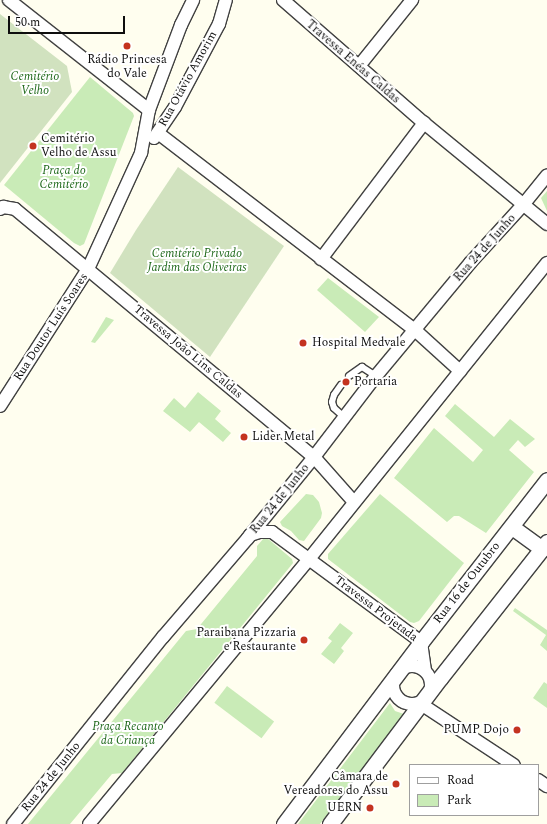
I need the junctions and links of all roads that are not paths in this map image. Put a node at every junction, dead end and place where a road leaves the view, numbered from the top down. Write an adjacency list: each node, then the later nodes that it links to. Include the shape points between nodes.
1 (9, 0): 7 (street)
2 (193, 0): 7 (street, Rua Otávio Amorim)
3 (226, 0): 9 (street, Rua Otávio Amorim, via 219,24)
4 (283, 0): 6 (street, Travessa Enéas Caldas)
5 (412, 0): 6 (street)
6 (359, 66): 8 (street, Travessa Enéas Caldas)
7 (149, 110): 10 (street, Rua Otávio Amorim)
8 (424, 123): 12 (street, Travessa Enéas Caldas); 15 (street)
9 (158, 133): 10 (street, Rua Otávio Amorim); 15 (street)
10 (141, 153): 17 (street, Rua Otávio Amorim)
11 (547, 175): 12 (street, Rua 24 de Junho)
12 (523, 205): 14 (street, Travessa Enéas Caldas); 18 (street, Rua 24 de Junho, via 470,263)
13 (0, 209): 17 (street, Travessa João Lins Caldas, via 15,209)
14 (547, 224)
15 (321, 259): 18 (street)
16 (547, 263): 19 (street)
17 (88, 269): 23 (street, Rua Doutor Luís Soares); 25 (street, Travessa João Lins Caldas)
18 (415, 330): 19 (street); 21 (street, Rua 24 de Junho)
19 (460, 371): 27 (street)
20 (349, 376): 21 (lane, via 362,367)
21 (376, 376): 24 (street, Rua 24 de Junho)
22 (342, 385): 24 (lane, via 332,402 334,408)
23 (0, 406)
24 (345, 418): 25 (street, Rua 24 de Junho)
25 (314, 457): 27 (street, Travessa João Lins Caldas); 29 (street, Rua 24 de Junho)
26 (547, 480): 28 (street, Rua 16 de Outubro)
27 (354, 502): 31 (street)
28 (512, 526): 30 (street); 32 (street, Rua 16 de Outubro)
29 (250, 535): 31 (street, Travessa Projetada, via 272,532); 37 (street, Rua 24 de Junho, via 163,637)
30 (544, 546): 35 (street)
31 (309, 559): 32 (street, Travessa Projetada); 38 (street)
32 (421, 642): 33 (street, Travessa Projetada); 34 (street, Rua 16 de Outubro)
33 (425, 671): 34 (street, via 410,666); 35 (street, via 431,684)
34 (397, 673): 35 (street, via 393,687 401,700 415,703); 39 (street, Rua 16 de Outubro)
35 (424, 700): 36 (street); 40 (street)
36 (513, 764)
37 (13, 824)
38 (89, 824)
39 (284, 824)
40 (330, 824)

